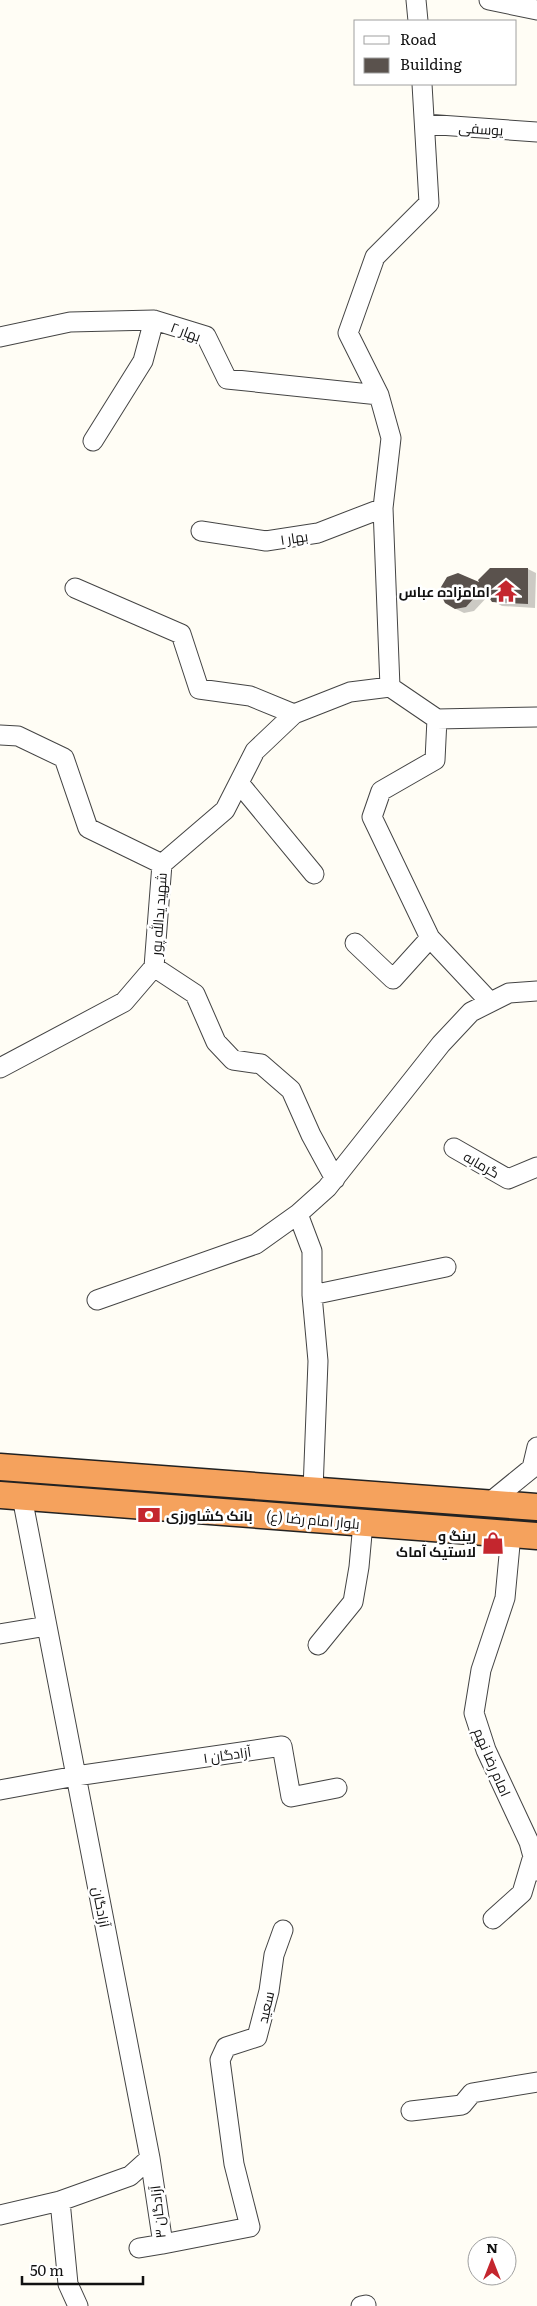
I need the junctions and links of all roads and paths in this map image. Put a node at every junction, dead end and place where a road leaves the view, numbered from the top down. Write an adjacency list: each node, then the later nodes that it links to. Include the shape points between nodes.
1 (416, 0): 4 (street)
2 (489, 0): 3 (street)
3 (537, 10)
4 (418, 20)
5 (422, 85): 6 (street)
6 (424, 124): 7 (street, یوسفی); 10 (street, via 429,203 375,257 348,333)
7 (537, 132)
8 (154, 320): 9 (street, بهار ۲, via 70,322); 10 (street, بهار ۲, via 206,336 227,379); 11 (street, via 143,361)
9 (0, 337)
10 (379, 396): 12 (street, via 392,438)
11 (94, 441)
12 (384, 508): 13 (street, بهار ۱, via 318,533 266,541); 15 (street)
13 (201, 531)
14 (75, 588): 16 (street, via 182,634 198,689 250,696)
15 (390, 687): 16 (street, شهید یدالله پور, via 350,692); 18 (street)
16 (294, 714): 20 (street, شهید یدالله پور, via 255,751)
17 (537, 717): 18 (street)
18 (437, 718): 23 (street, via 435,760 381,791 372,817)
19 (0, 735): 21 (street, via 18,736 64,758 88,828)
20 (239, 783): 21 (street, شهید یدالله پور, via 225,810); 22 (street)
21 (162, 864): 25 (street, شهید یدالله پور)
22 (314, 874)
23 (430, 938): 24 (street, via 393,979); 27 (street)
24 (355, 944)
25 (154, 967): 28 (street, شهید یدالله پور, via 124,1002); 31 (street, via 195,994 216,1042 233,1060 262,1064 291,1090)
26 (537, 991): 27 (street, via 509,993)
27 (490, 1002): 31 (street, via 471,1012 441,1044)
28 (0, 1068)
29 (454, 1148): 30 (street, گرمابه, via 508,1179)
30 (537, 1167)
31 (335, 1179): 32 (street)
32 (298, 1214): 34 (street, via 312,1251); 35 (street, via 256,1244)
33 (446, 1267): 34 (street)
34 (312, 1295): 39 (street, via 318,1361)
35 (97, 1300)
36 (537, 1447): 38 (street)
37 (0, 1467): 39 (highway, بلوار امام رضا (ع))
38 (534, 1471): 41 (street)
39 (313, 1490): 41 (highway, بلوار امام رضا (ع))
40 (11, 1496): 43 (highway, بلوار امام رضا (ع)); 46 (street, آزادگان)
41 (489, 1503): 42 (highway, بلوار امام رضا (ع))
42 (537, 1506)
43 (363, 1523): 44 (highway, بلوار امام رضا (ع)); 48 (street, via 360,1567 352,1602)
44 (511, 1534): 45 (highway, بلوار امام رضا (ع)); 52 (street, امام رضا نهم, via 505,1598 481,1670 474,1714 486,1750 529,1842)
45 (537, 1536)
46 (47, 1626): 47 (street); 49 (street, آزادگان)
47 (0, 1634)
48 (318, 1645)
49 (76, 1776): 50 (street, آزادگان ۱, via 282,1746 291,1796); 51 (street); 57 (street, آزادگان)
50 (336, 1788)
51 (0, 1790)
52 (535, 1864): 53 (street, via 522,1893)
53 (493, 1919)
54 (283, 1930): 60 (street, سعید, via 274,1955 270,1991 257,2037 226,2047 220,2060 234,2164 250,2227)
55 (537, 2082): 56 (street, via 472,2093 462,2105)
56 (411, 2111)
57 (150, 2158): 58 (street, via 130,2176); 60 (street, آزادگان ۳)
58 (60, 2201): 59 (street); 62 (street, via 68,2284)
59 (0, 2215)
60 (163, 2244): 61 (street, آزادگان ۳)
61 (139, 2248)
62 (78, 2306)

